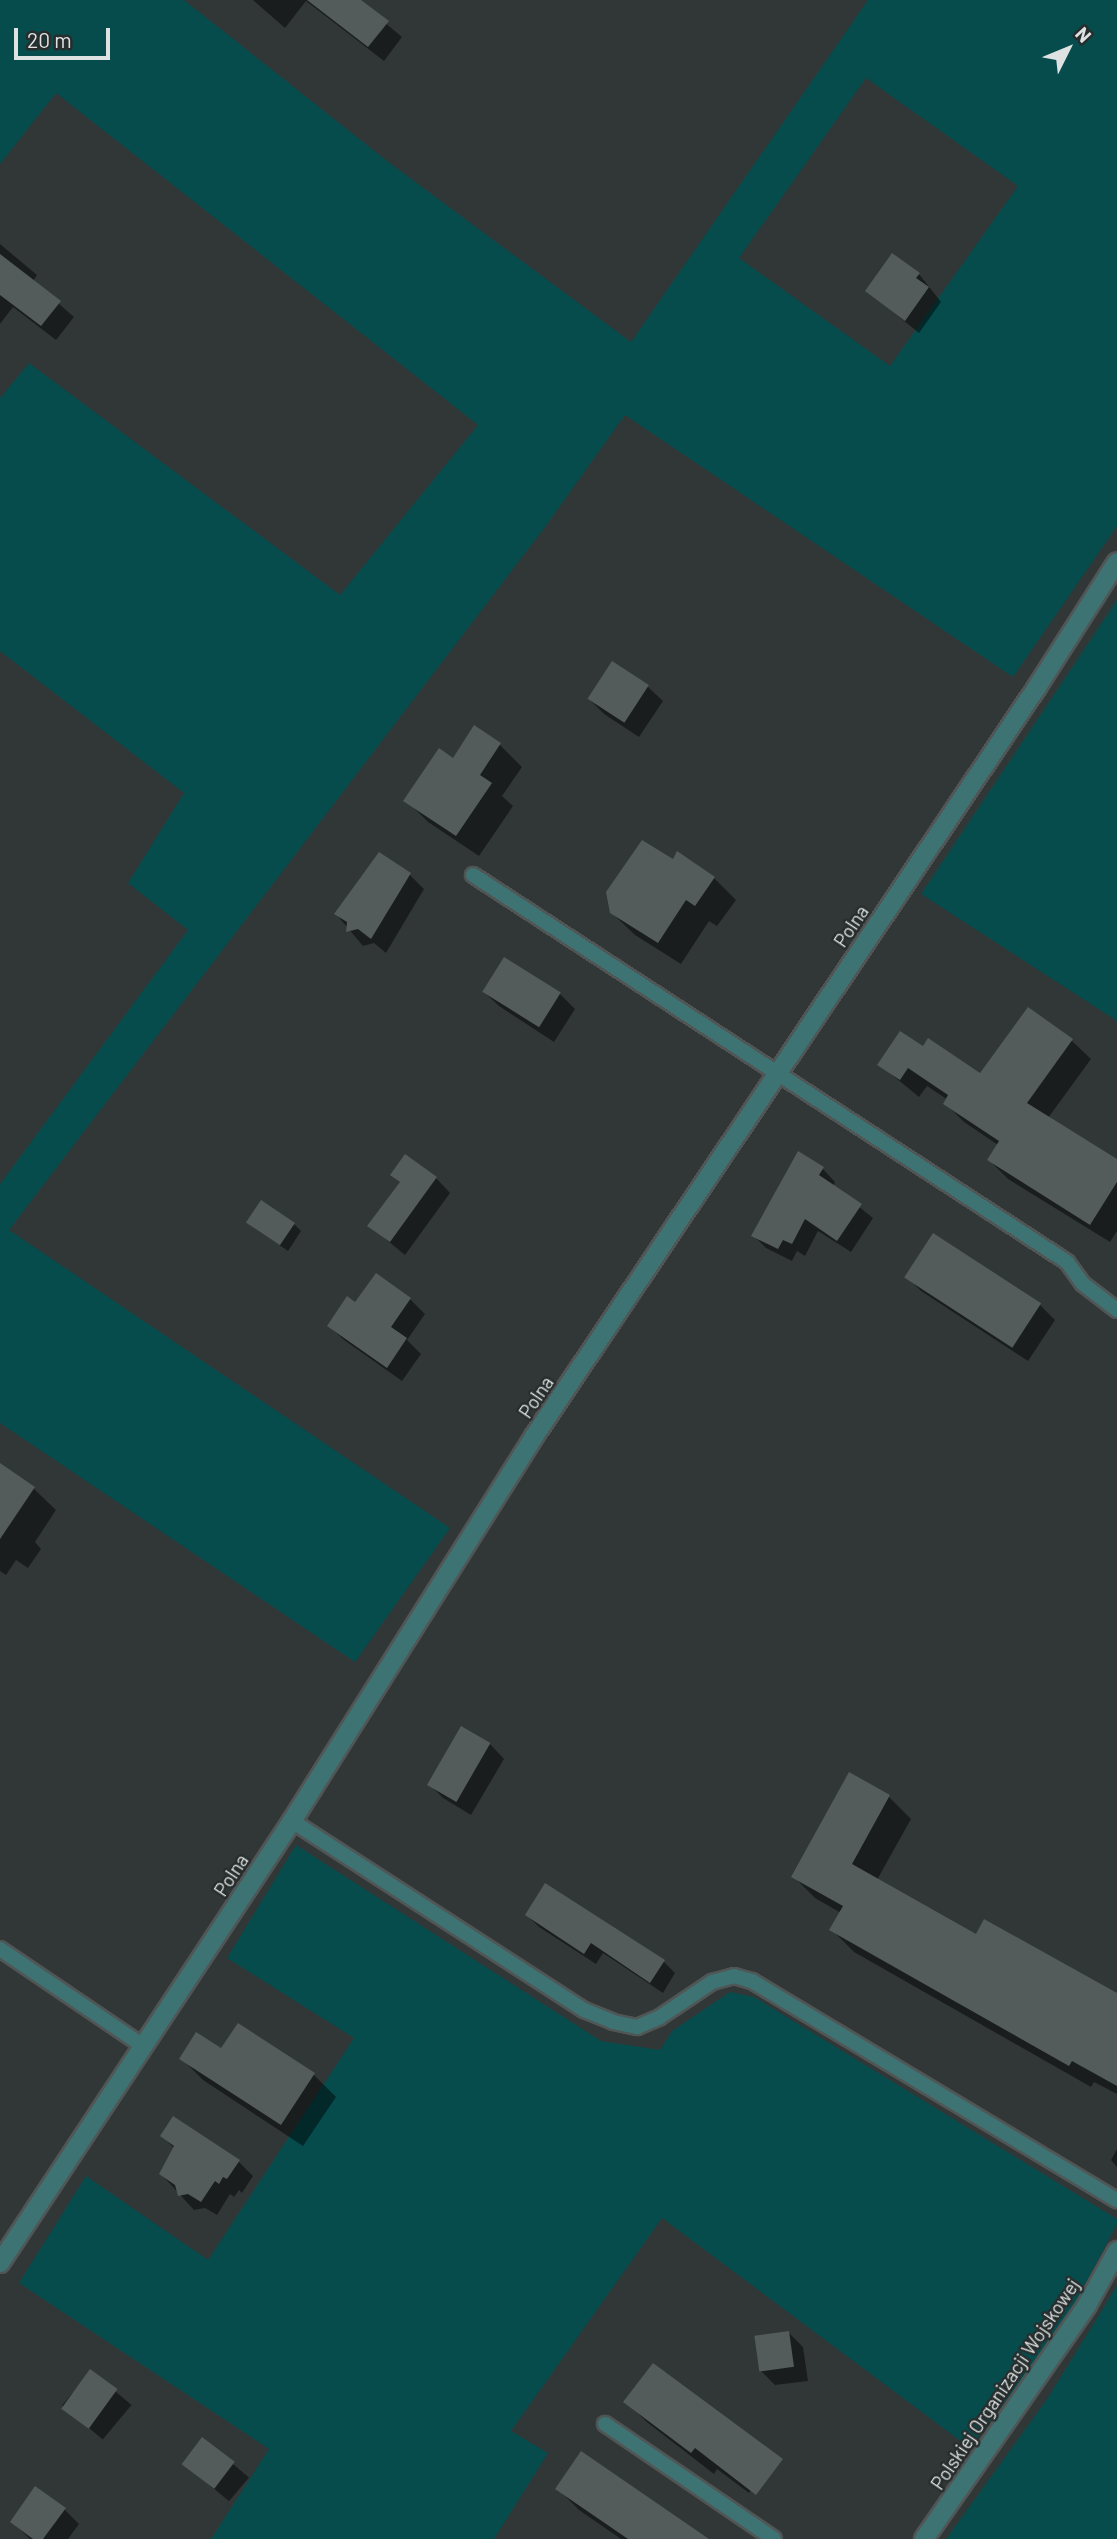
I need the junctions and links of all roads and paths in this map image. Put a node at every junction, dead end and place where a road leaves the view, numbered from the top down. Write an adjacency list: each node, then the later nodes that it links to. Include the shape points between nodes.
1 (1117, 562): 3 (street, Polna)
2 (473, 875): 3 (lane)
3 (777, 1075): 4 (lane, via 817,1096 1067,1262 1083,1284); 5 (street, Polna, via 536,1435)
4 (1115, 1305)
5 (292, 1821): 7 (street, Polna); 8 (lane, via 584,2010 637,2027 712,1982 734,1976 752,1981)
6 (0, 1949): 7 (lane)
7 (143, 2046): 10 (street, Polna)
8 (1117, 2200)
9 (1117, 2251): 13 (street, Polskiej Organizacji Wojskowej, via 1087,2305)
10 (0, 2263)
11 (605, 2424): 12 (lane)
12 (774, 2539)
13 (924, 2539)

